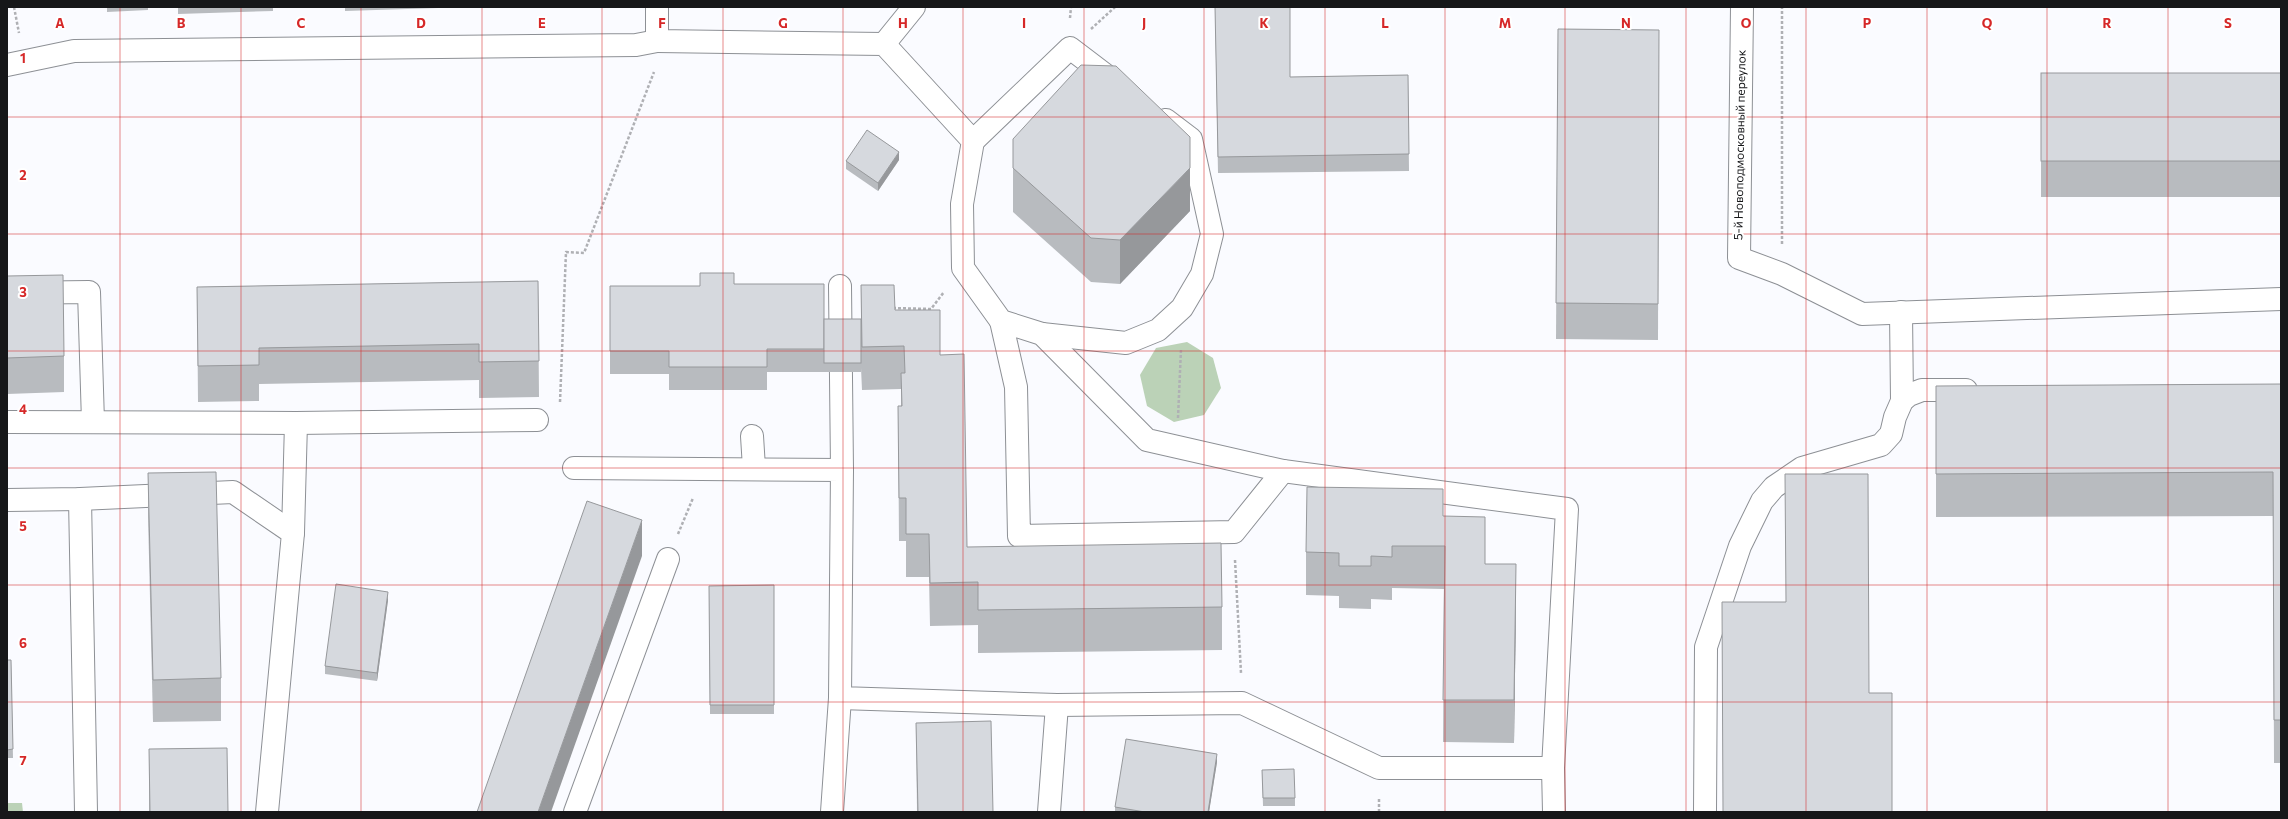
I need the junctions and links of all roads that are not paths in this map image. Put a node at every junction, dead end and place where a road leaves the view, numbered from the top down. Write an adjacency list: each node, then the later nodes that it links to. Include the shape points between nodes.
1 (657, 7): 4 (street)
2 (914, 7): 5 (street)
3 (1742, 7): 13 (street, 5-й Новоподмосковный переулок, via 1739,258 1782,274 1862,314)
4 (657, 41): 5 (street); 6 (street, via 636,45 74,51)
5 (884, 44): 9 (street)
6 (7, 65)
7 (1133, 96): 9 (street, via 1070,48)
8 (1152, 110): 15 (street, via 1191,139 1212,234 1202,274 1182,308 1158,330 1126,343)
9 (973, 141): 14 (street, via 962,204 963,268)
10 (840, 286): 25 (street)
11 (7, 293): 20 (street, via 89,292)
12 (2281, 299): 13 (street)
13 (1901, 312): 17 (street)
14 (1001, 321): 15 (street); 26 (street, via 1016,387 1019,536 1234,532)
15 (1042, 334): 26 (street, via 1147,440)
16 (1986, 390): 17 (street, via 1922,390)
17 (1902, 401): 40 (street, via 1890,434 1881,445 1802,468 1774,487 1753,517 1737,553 1706,647)
18 (537, 420): 21 (street)
19 (7, 422): 20 (street)
20 (93, 422): 21 (street)
21 (296, 423): 29 (street)
22 (752, 436): 24 (street)
23 (574, 468): 24 (street)
24 (754, 468): 25 (street)
25 (842, 470): 31 (street)
26 (1282, 471): 33 (street, via 1567,509)
27 (7, 500): 28 (street)
28 (80, 500): 29 (street, via 233,492); 34 (street)
29 (294, 533): 35 (street)
30 (668, 558): 36 (street)
31 (840, 698): 32 (street); 37 (street)
32 (1057, 705): 33 (street, via 1242,703 1379,768); 38 (street)
33 (1553, 768): 39 (street)
34 (86, 812)
35 (266, 812)
36 (575, 812)
37 (832, 812)
38 (1049, 812)
39 (1554, 812)
40 (1705, 812)

